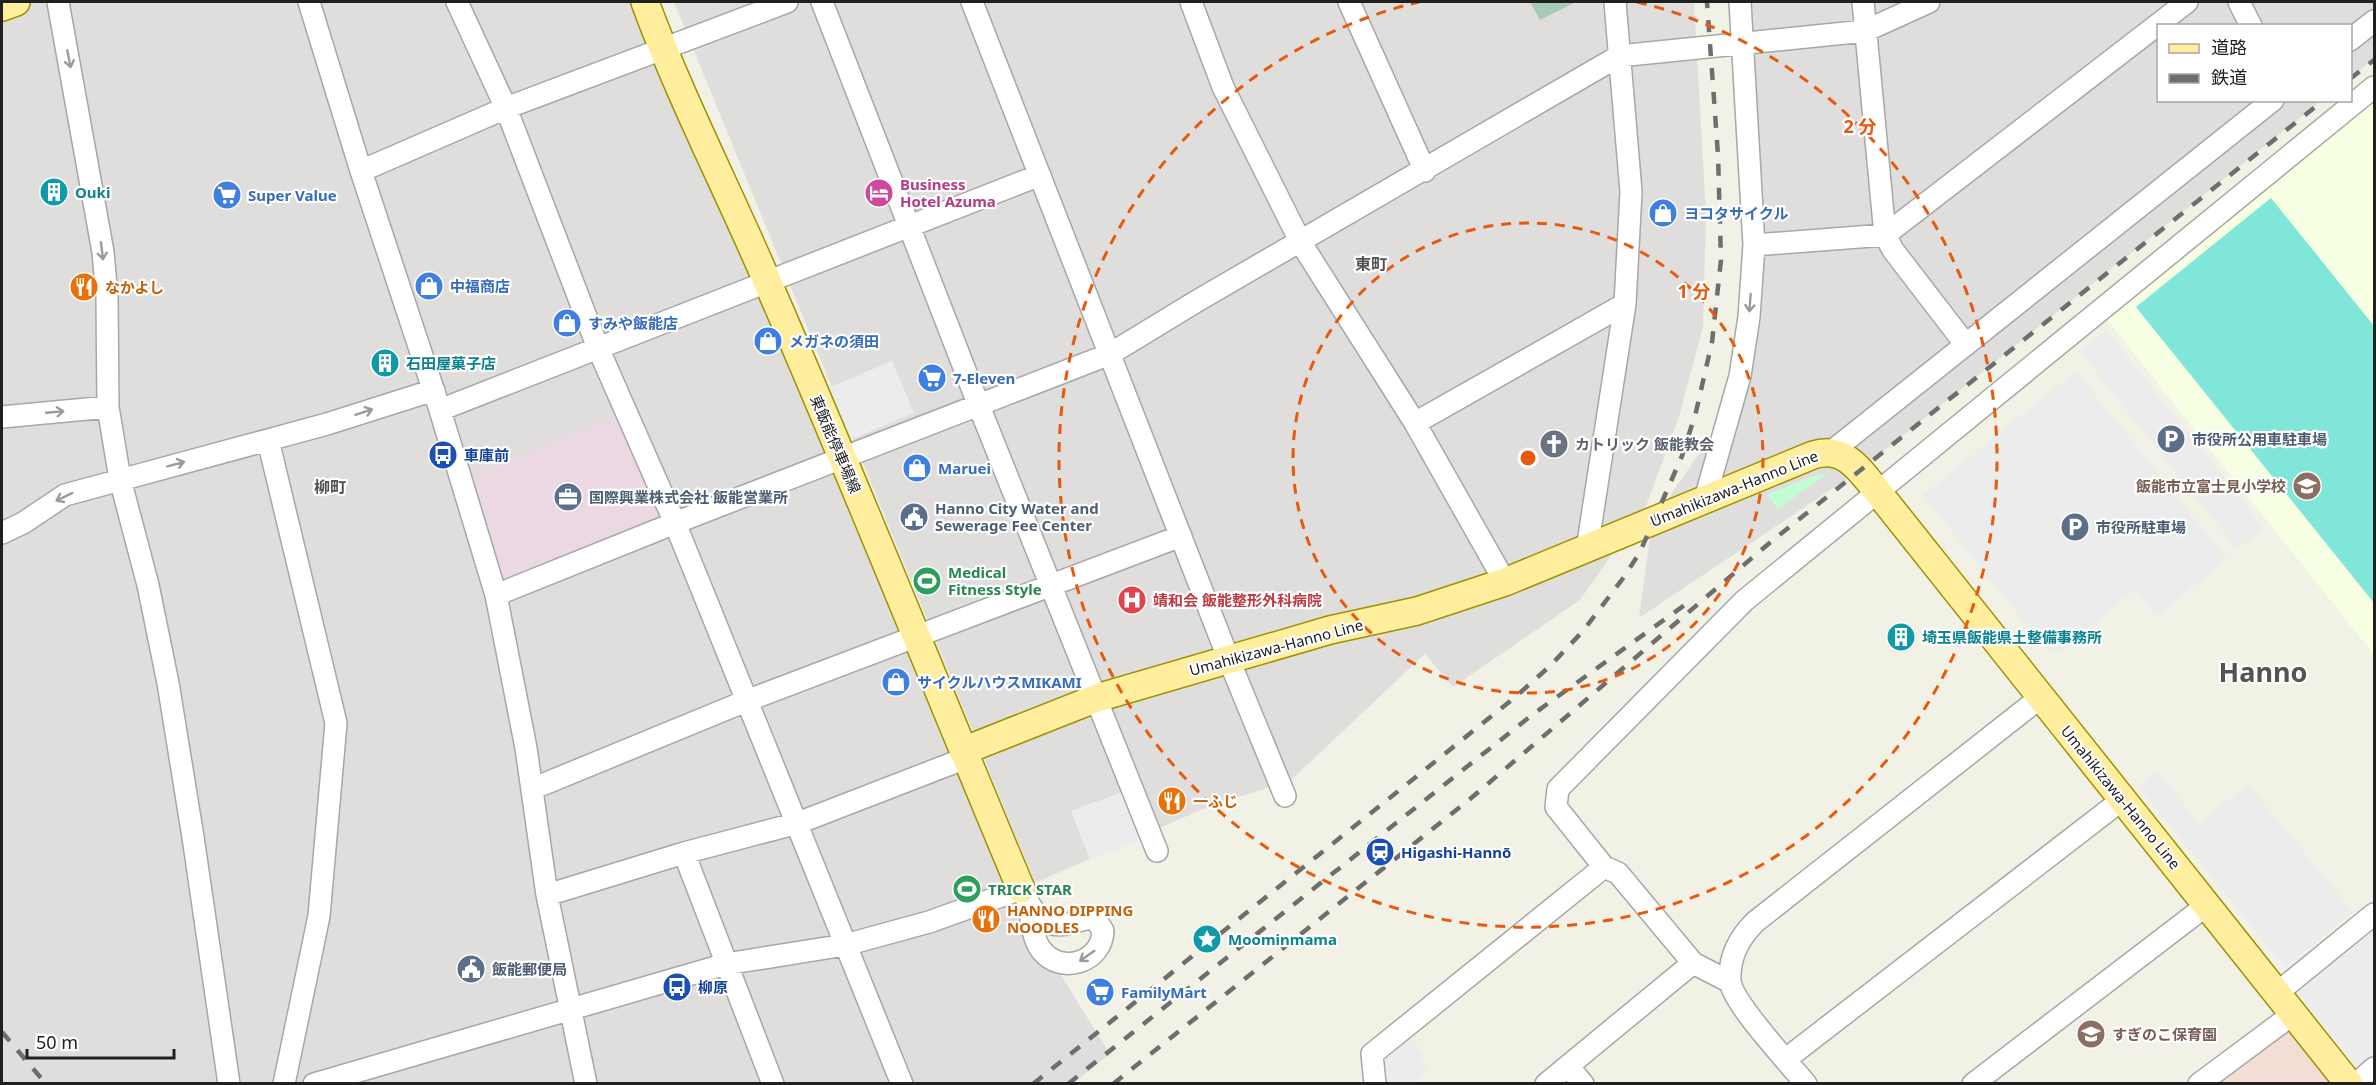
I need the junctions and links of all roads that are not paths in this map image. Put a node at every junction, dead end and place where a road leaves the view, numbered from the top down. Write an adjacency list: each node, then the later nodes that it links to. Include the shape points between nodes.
1 (16, 2): 17 (main road)
2 (58, 2): 44 (street, one-way to 44, via 103,252)
3 (309, 2): 30 (street)
4 (457, 2): 29 (street)
5 (645, 2): 25 (main road, 東飯能停車場線)
6 (787, 2): 25 (street)
7 (822, 2): 33 (street)
8 (972, 2): 32 (street)
9 (1191, 2): 35 (street, via 1223,87)
10 (1349, 2): 31 (street)
11 (1615, 2): 26 (street)
12 (1740, 2): 24 (street)
13 (1863, 2): 22 (street)
14 (1929, 2): 22 (street)
15 (2187, 2): 19 (street)
16 (2239, 2): 20 (street)
17 (2, 7)
18 (2374, 21): 23 (street)
19 (2158, 24)
20 (2250, 24)
21 (2157, 25): 34 (street)
22 (1865, 31): 24 (street); 34 (street)
23 (2352, 38)
24 (1743, 43): 26 (street); 36 (street)
25 (662, 48): 29 (street); 37 (main road, 東飯能停車場線)
26 (1619, 56): 31 (street); 38 (street, via 1631,192)
27 (2374, 87): 51 (street)
28 (2270, 102): 39 (street)
29 (506, 108): 30 (street); 40 (street)
30 (361, 171): 42 (street)
31 (1425, 171): 35 (street)
32 (1040, 175): 33 (street); 41 (street)
33 (909, 226): 37 (street); 43 (street)
34 (1885, 235): 36 (street); 39 (street)
35 (1301, 243): 41 (street); 46 (street)
36 (1754, 245): 52 (street, one-way to 52, via 1740,376)
37 (767, 281): 40 (street); 49 (main road, 東飯能停車場線)
38 (1625, 304): 46 (street); 56 (street)
39 (1966, 345): 48 (street)
40 (598, 348): 42 (street); 53 (street)
41 (1110, 354): 43 (street); 55 (street)
42 (437, 400): 47 (street, one-way to 42); 59 (street)
43 (979, 406): 49 (street); 58 (street)
44 (108, 407): 45 (street, one-way to 44); 50 (street)
45 (2, 417)
46 (1415, 423): 57 (street)
47 (268, 440): 50 (street, one-way to 47); 87 (street, via 336,723 319,916)
48 (1831, 452): 51 (main road, Umahikizawa-Hanno Line, via 1848,458); 52 (main road, Umahikizawa-Hanno Line, via 1813,455)
49 (843, 459): 53 (street); 60 (main road, 東飯能停車場線)
50 (120, 479): 54 (street, one-way to 54, via 65,495); 86 (street, via 168,683)
51 (1877, 491): 62 (main road, Umahikizawa-Hanno Line); 72 (street, via 1744,601 1558,789 1556,807)
52 (1705, 499): 56 (main road, Umahikizawa-Hanno Line)
53 (675, 523): 59 (street); 64 (street)
54 (2, 533)
55 (1181, 536): 58 (street); 61 (street)
56 (1587, 549): 57 (main road, Umahikizawa-Hanno Line)
57 (1505, 582): 61 (main road, Umahikizawa-Hanno Line, via 1417,611 1330,630)
58 (1052, 587): 60 (street); 63 (street)
59 (496, 595): 66 (street)
60 (916, 637): 64 (street); 65 (main road, 東飯能停車場線)
61 (1229, 660): 63 (main road, Umahikizawa-Hanno Line); 67 (street)
62 (2041, 697): 68 (main road, Umahikizawa-Hanno Line); 80 (street, via 1755,922 1741,936 1733,954)
63 (1097, 698): 65 (main road, Umahikizawa-Hanno Line); 70 (street)
64 (746, 701): 66 (street); 69 (street)
65 (964, 755): 69 (street); 74 (main road, 東飯能停車場線)
66 (532, 789): 73 (street)
67 (1285, 796)
68 (2123, 800): 75 (main road, Umahikizawa-Hanno Line); 83 (street)
69 (798, 823): 71 (street); 77 (street)
70 (1157, 851)
71 (684, 854): 73 (street); 79 (street)
72 (1604, 867): 78 (street, via 1618,873); 92 (street, via 1372,1054)
73 (547, 895): 82 (street)
74 (1025, 898): 77 (street)
75 (2207, 905): 81 (main road, Umahikizawa-Hanno Line); 96 (street)
76 (2374, 914): 81 (street)
77 (845, 945): 79 (street); 91 (street)
78 (1693, 963): 80 (street); 84 (street)
79 (726, 964): 82 (street); 90 (street)
80 (1730, 982): 83 (street, via 1741,1004)
81 (2285, 1003): 97 (street); 98 (main road, Umahikizawa-Hanno Line)
82 (570, 1009): 88 (street); 89 (street)
83 (1786, 1059): 95 (street)
84 (1569, 1066): 93 (street); 94 (street)
85 (2374, 1068): 99 (street)
86 (229, 1083)
87 (284, 1083)
88 (314, 1083)
89 (586, 1083)
90 (773, 1083)
91 (902, 1083)
92 (1374, 1083)
93 (1546, 1083)
94 (1583, 1083)
95 (1806, 1083)
96 (1973, 1083)
97 (2199, 1083)
98 (2349, 1083)
99 (2356, 1083)

